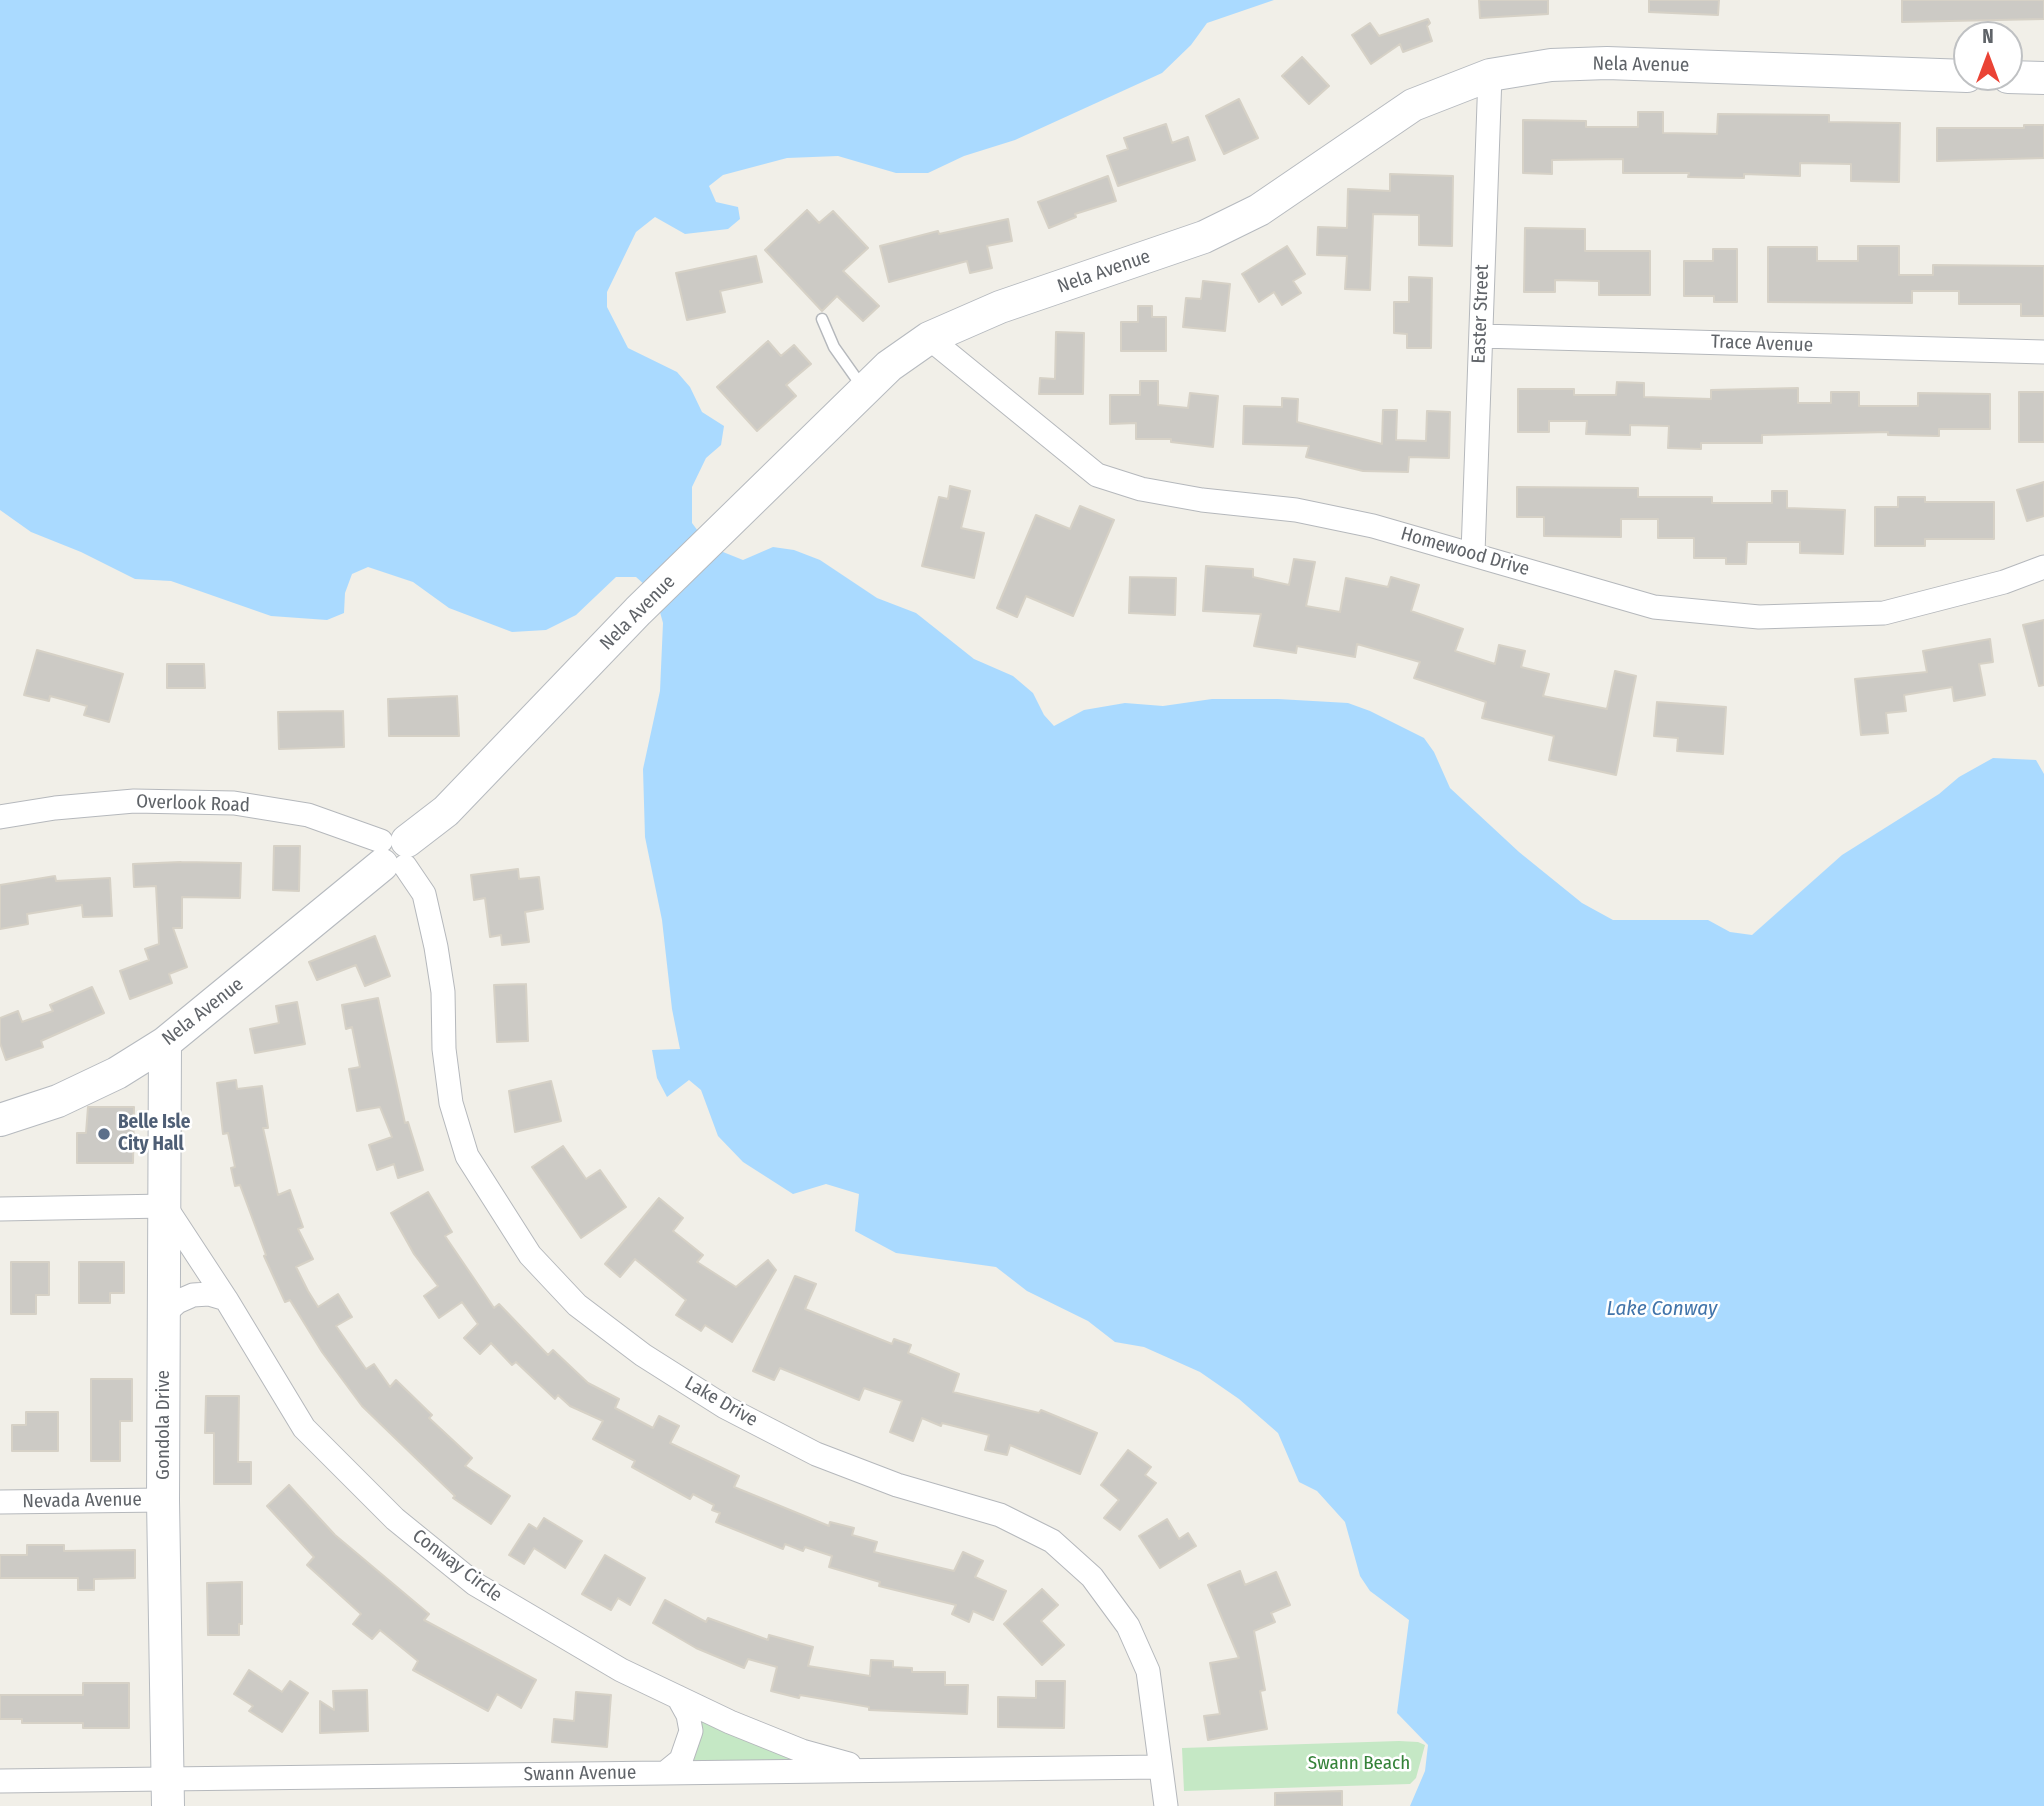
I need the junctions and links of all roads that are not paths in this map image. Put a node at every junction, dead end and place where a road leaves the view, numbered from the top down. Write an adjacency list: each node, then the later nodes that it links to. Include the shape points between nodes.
1 (1490, 75): 2 (street, Nela Avenue, via 1551,65 1607,63); 6 (street, Easter Street); 7 (street, Nela Avenue, via 1413,105 1259,211 1204,237 1000,307)
2 (1953, 75)
3 (2023, 77): 4 (street)
4 (2044, 78)
5 (822, 320): 9 (lane, via 834,347)
6 (1480, 336): 8 (street, Trace Avenue); 10 (street, Easter Street)
7 (929, 338): 9 (street, Nela Avenue); 10 (street, Homewood Drive, via 1097,475 1202,500 1296,510)
8 (2044, 352)
9 (864, 390): 13 (street, Nela Avenue, via 638,611 446,811)
10 (1473, 553): 11 (street, Homewood Drive, via 1654,607 1759,617 1884,613 2004,582)
11 (2044, 566)
12 (0, 817): 13 (street, Overlook Road, via 134,801 234,803 308,815)
13 (394, 853): 14 (street, Nela Avenue); 23 (street, Lake Drive, via 424,894 443,992 451,1103 467,1156 530,1255 577,1305 725,1407 816,1454 897,1485 1000,1515 1052,1541 1092,1577 1128,1626 1148,1671)
14 (165, 1043): 15 (street, Nela Avenue, via 117,1073 58,1101); 16 (street, Gondola Drive)
15 (0, 1120)
16 (165, 1206): 17 (street); 18 (street, Conway Circle); 19 (street, Gondola Drive)
17 (0, 1209)
18 (226, 1299): 19 (street, via 193,1295); 22 (street, Conway Circle, via 304,1428 395,1519 475,1584 621,1670)
19 (164, 1314): 20 (street, Gondola Drive)
20 (163, 1500): 21 (street, Nevada Avenue); 27 (street, Gondola Drive)
21 (0, 1502)
22 (678, 1697): 24 (street, Conway Circle, via 802,1751); 25 (street, via 688,1715 690,1739 681,1760)
23 (1160, 1767): 24 (street, Swann Avenue); 28 (street, Lake Drive)
24 (874, 1771): 25 (street, Swann Avenue)
25 (665, 1773): 27 (street, Swann Avenue)
26 (0, 1781): 27 (street, Swann Avenue)
27 (168, 1792)
28 (1166, 1806)

